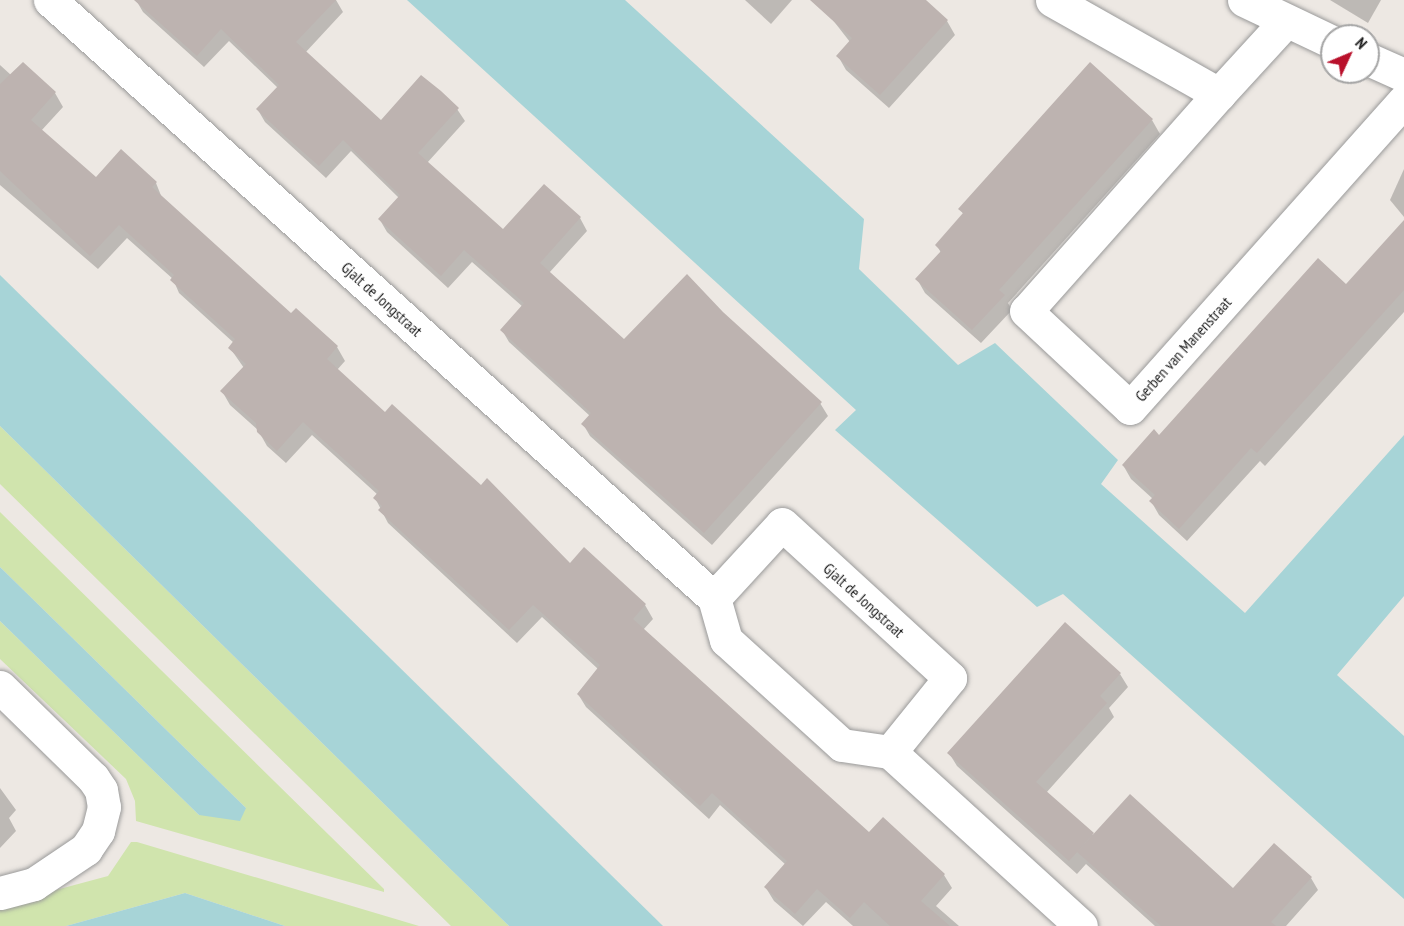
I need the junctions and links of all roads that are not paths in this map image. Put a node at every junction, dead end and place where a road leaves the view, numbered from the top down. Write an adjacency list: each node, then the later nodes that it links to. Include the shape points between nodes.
1 (50, 0): 10 (street, Gjalt de Jongstraat)
2 (1052, 0): 8 (street)
3 (1245, 0): 4 (street)
4 (1287, 21): 5 (street); 8 (street, Gerben van Manenstraat)
5 (1320, 36)
6 (1380, 64): 7 (street)
7 (1404, 75)
8 (1219, 94): 9 (street, Gerben van Manenstraat, via 1026,310 1130,408)
9 (1404, 101)
10 (714, 598): 12 (street, via 726,640 842,745); 12 (street, Gjalt de Jongstraat, via 782,524 951,678)
11 (0, 687): 13 (street, via 93,778 102,790 104,807 98,831 86,849 34,884)
12 (890, 752): 14 (street)
13 (0, 893)
14 (1082, 926)

